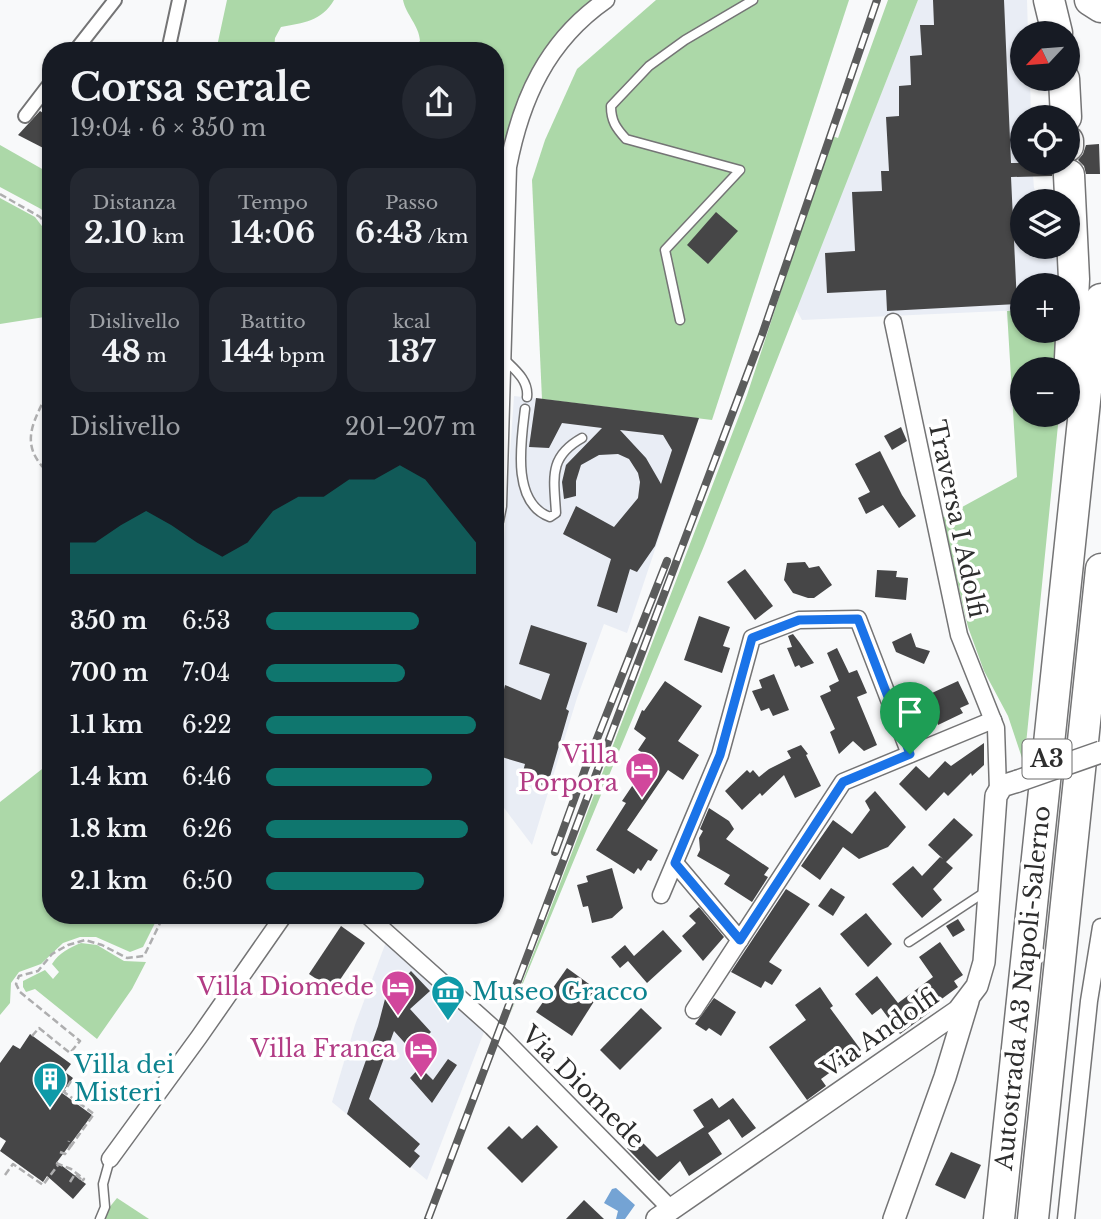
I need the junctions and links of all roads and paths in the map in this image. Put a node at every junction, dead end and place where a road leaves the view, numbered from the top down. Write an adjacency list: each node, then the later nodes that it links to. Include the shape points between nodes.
1 (115, 0): 9 (street)
2 (179, 0): 10 (street)
3 (606, 0): 17 (street, via 556,46 529,92 515,131 508,167)
4 (753, 0): 18 (lane, via 649,66 611,106 615,127 626,138 740,170 665,250)
5 (1049, 0): 8 (highway)
6 (1090, 0): 7 (highway)
7 (1101, 7)
8 (1054, 21)
9 (82, 42)
10 (170, 42)
11 (42, 94): 12 (street)
12 (25, 116)
13 (1069, 175): 20 (highway, via 1074,279)
14 (0, 194): 15 (path)
15 (42, 219)
16 (1101, 299): 29 (highway, Autostrada A3 Napoli-Salerno / A3, via 1087,382)
17 (504, 320)
18 (680, 320)
19 (893, 322): 30 (street, Traversa I Adolfi, via 959,635)
20 (1070, 357)
21 (504, 359): 22 (lane, via 524,381)
22 (527, 397)
23 (42, 407): 27 (path, via 30,434)
24 (525, 409): 26 (lane, via 522,467 531,504 541,513 551,517 556,513 554,474 567,446)
25 (1066, 427): 29 (highway, via 1056,557)
26 (582, 438)
27 (42, 463)
28 (1101, 569): 42 (highway, Autostrada A3 Napoli-Salerno / A3)
29 (1058, 649): 60 (highway, Autostrada A3 Napoli-Salerno / A3)
30 (993, 720): 33 (street); 34 (street, Traversa I Adolfi)
31 (1101, 737): 42 (highway, via 1084,855)
32 (1101, 752): 34 (street, bridge)
33 (910, 754): 35 (street, via 858,619 799,620 752,638 720,755); 43 (street, via 843,782)
34 (998, 790): 36 (street, Via Andolfi)
35 (675, 863): 37 (street); 43 (street)
36 (990, 889): 44 (lane); 45 (street, Via Andolfi, via 984,962)
37 (662, 895)
38 (160, 924): 47 (path, via 144,956 127,958 85,940 52,954 38,971 19,976 20,992 80,1041 70,1053 39,1028)
39 (278, 924): 54 (street)
40 (377, 924): 57 (street, Via Diomede, via 492,1027)
41 (1101, 927): 62 (street)
42 (1063, 928): 61 (highway, Autostrada A3 Napoli-Salerno / A3)
43 (740, 940): 46 (street)
44 (909, 942)
45 (968, 1001): 48 (street, Via Andolfi); 49 (street)
46 (694, 1010)
47 (32, 1036)
48 (920, 1039): 49 (street, via 934,1046); 57 (street, Via Andolfi)
49 (945, 1077): 59 (street)
50 (71, 1081): 52 (path, via 64,1093 94,1114)
51 (69, 1141): 52 (path)
52 (71, 1146): 53 (path, via 65,1154)
53 (60, 1152)
54 (110, 1160): 58 (lane)
55 (5, 1175): 56 (path, via 12,1164 43,1185 57,1164 71,1169 83,1179 75,1174)
56 (70, 1182)
57 (664, 1214)
58 (100, 1219)
59 (894, 1219)
60 (999, 1219)
61 (1033, 1219)
62 (1066, 1219)

